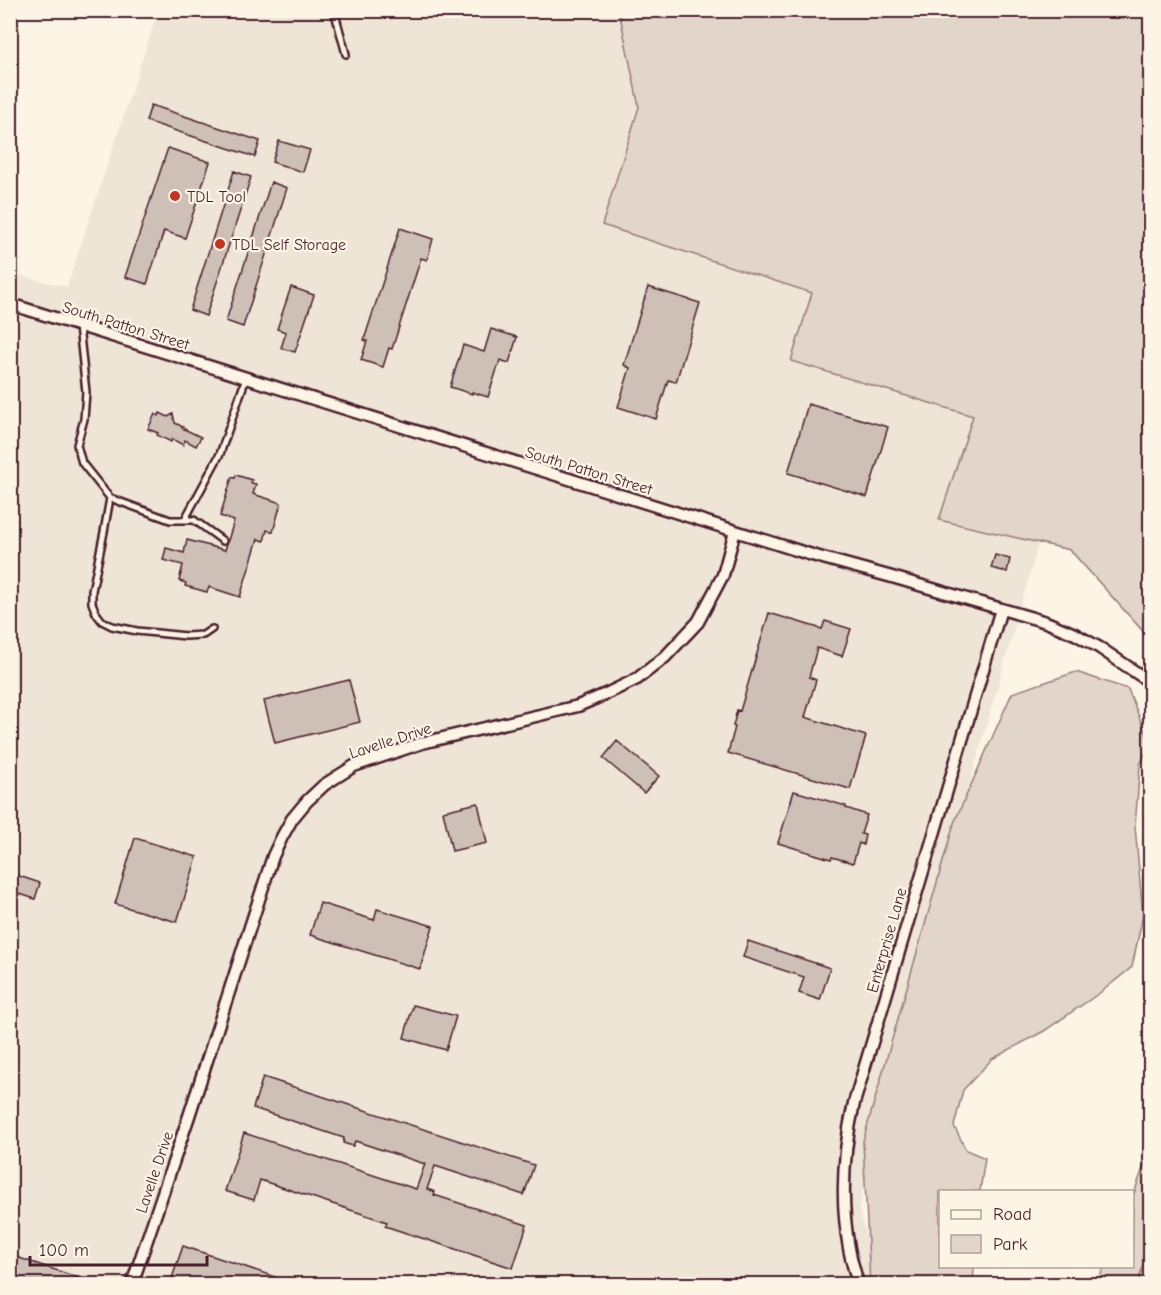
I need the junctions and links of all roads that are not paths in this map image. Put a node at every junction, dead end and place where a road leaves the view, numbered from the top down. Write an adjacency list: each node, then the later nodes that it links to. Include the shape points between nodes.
1 (334, 10): 2 (lane)
2 (346, 54)
3 (10, 304): 4 (street, South Patton Street)
4 (79, 326): 5 (street, South Patton Street); 6 (lane, via 86,392 77,445 82,463)
5 (246, 378): 7 (lane, via 220,454); 8 (street, South Patton Street)
6 (110, 498): 7 (lane, via 170,520); 11 (lane, via 92,591 92,603 102,621 112,627 186,636 202,635)
7 (185, 519): 9 (lane, via 195,520)
8 (735, 531): 10 (street, South Patton Street); 13 (street, Lavelle Drive, via 723,574 698,622 638,679 578,706 422,743 365,762 333,778 292,819 273,856)
9 (223, 541)
10 (1001, 609): 12 (street, South Patton Street, via 1075,634); 14 (street, Enterprise Lane, via 848,1130 843,1192 849,1251)
11 (212, 629)
12 (1150, 682)
13 (132, 1284)
14 (858, 1284)

